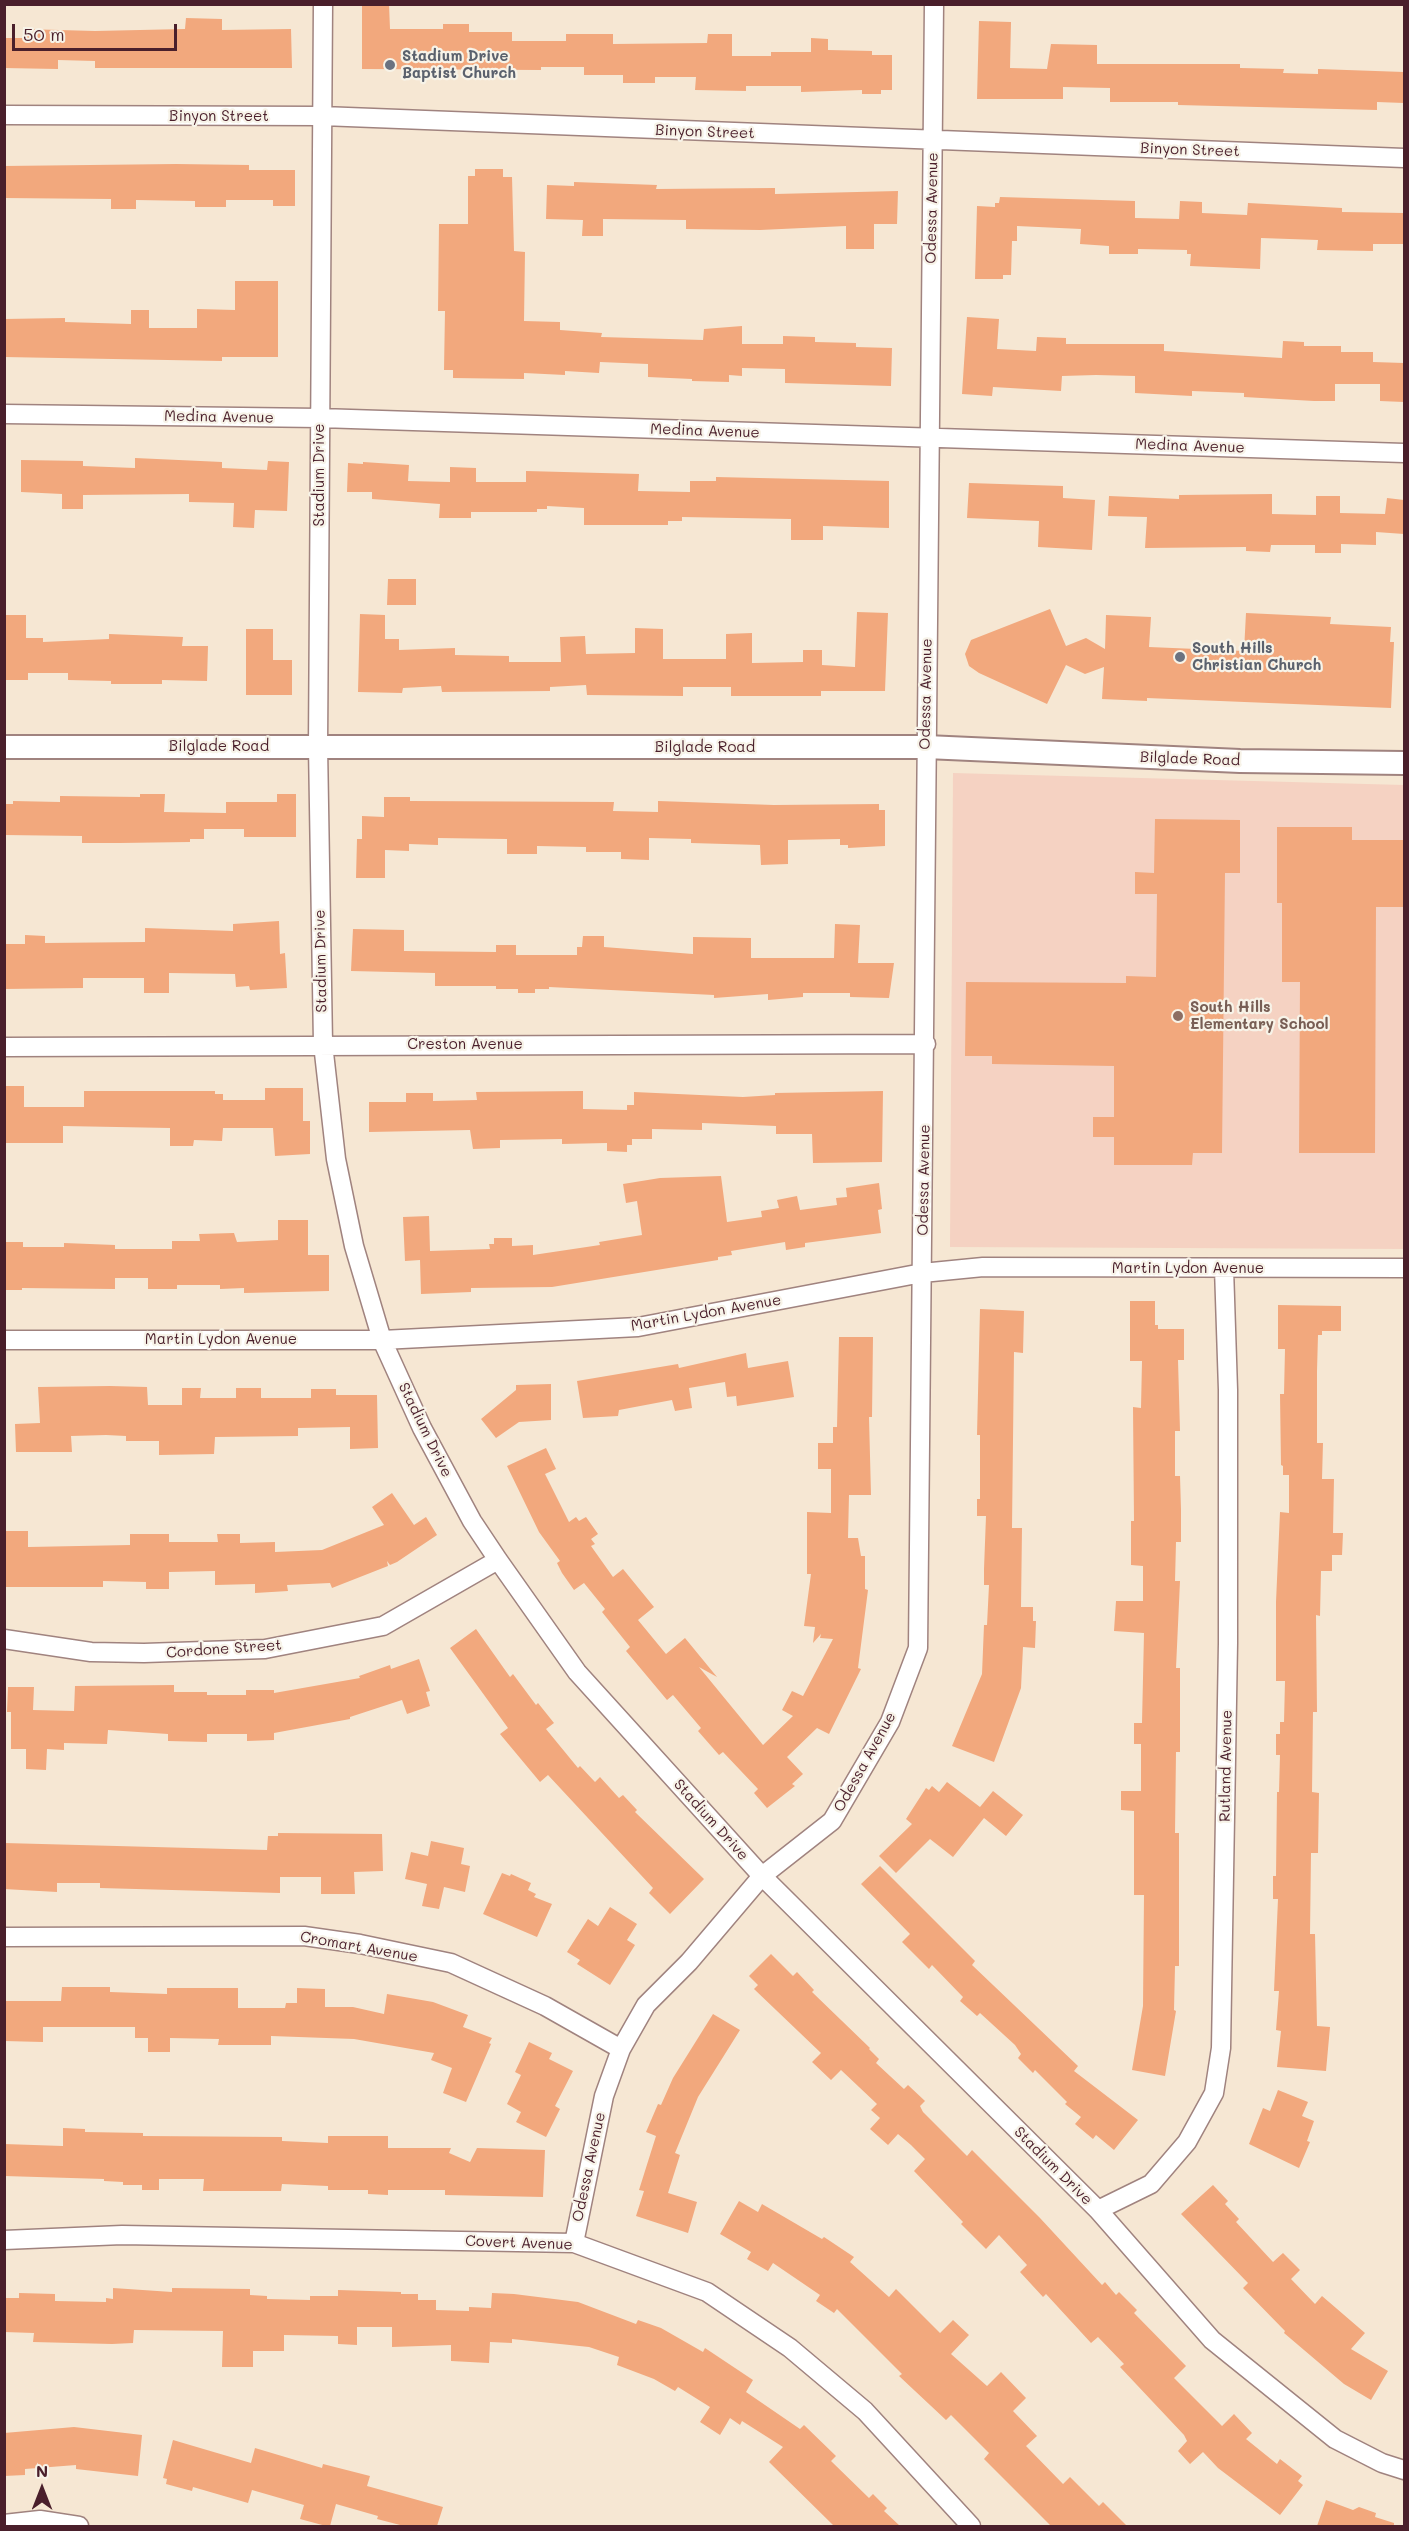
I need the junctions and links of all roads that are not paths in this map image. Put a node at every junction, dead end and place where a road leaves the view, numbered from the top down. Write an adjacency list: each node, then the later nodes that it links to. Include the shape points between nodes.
1 (323, 4): 4 (street, Stadium Drive)
2 (934, 4): 5 (street, Odessa Avenue)
3 (4, 116): 4 (street, Binyon Street)
4 (322, 116): 5 (street, Binyon Street); 8 (street, Stadium Drive)
5 (932, 141): 6 (street, Binyon Street); 9 (street, Odessa Avenue)
6 (1404, 158)
7 (4, 414): 8 (street, Medina Avenue)
8 (320, 418): 9 (street, Medina Avenue); 11 (street, Stadium Drive)
9 (929, 439): 10 (street, Medina Avenue); 13 (street, Odessa Avenue)
10 (1404, 453)
11 (318, 746): 12 (street, Bilglade Road); 13 (street, Bilglade Road); 15 (street, Stadium Drive)
12 (4, 747)
13 (926, 747): 14 (street, Bilglade Road, via 1240,761); 16 (street, Odessa Avenue)
14 (1404, 763)
15 (323, 1044): 16 (street, Creston Avenue); 17 (street, Creston Avenue); 22 (street, Stadium Drive, via 336,1159 354,1246)
16 (926, 1044): 20 (street, Odessa Avenue)
17 (4, 1047)
18 (1224, 1268): 19 (street, Martin Lydon Avenue); 20 (street, Martin Lydon Avenue, via 983,1267); 28 (street, Rutland Avenue, via 1228,1643 1221,2048 1214,2093 1187,2142 1152,2184)
19 (1404, 1268)
20 (922, 1273): 22 (street, Martin Lydon Avenue, via 638,1327); 25 (street, Odessa Avenue, via 918,1648 890,1722 832,1821)
21 (4, 1340): 22 (street, Martin Lydon Avenue)
22 (382, 1340): 23 (street, Stadium Drive, via 427,1438 471,1521)
23 (498, 1560): 24 (street, Cordone Street, via 383,1626 265,1649 92,1652); 25 (street, Stadium Drive, via 577,1672)
24 (4, 1639)
25 (762, 1876): 27 (street, Odessa Avenue, via 646,2006); 28 (street, Stadium Drive)
26 (4, 1936): 27 (street, Cromart Avenue, via 304,1935 360,1944 451,1963 545,2006)
27 (621, 2049): 30 (street, Odessa Avenue, via 604,2096)
28 (1098, 2210): 31 (street, Stadium Drive, via 1212,2340 1335,2439)
29 (4, 2240): 30 (street, Covert Avenue, via 122,2235)
30 (574, 2244): 34 (street, Covert Avenue, via 707,2292 790,2348 865,2411)
31 (1404, 2470)
32 (4, 2524): 33 (street, via 40,2520)
33 (79, 2526)
34 (971, 2526)

